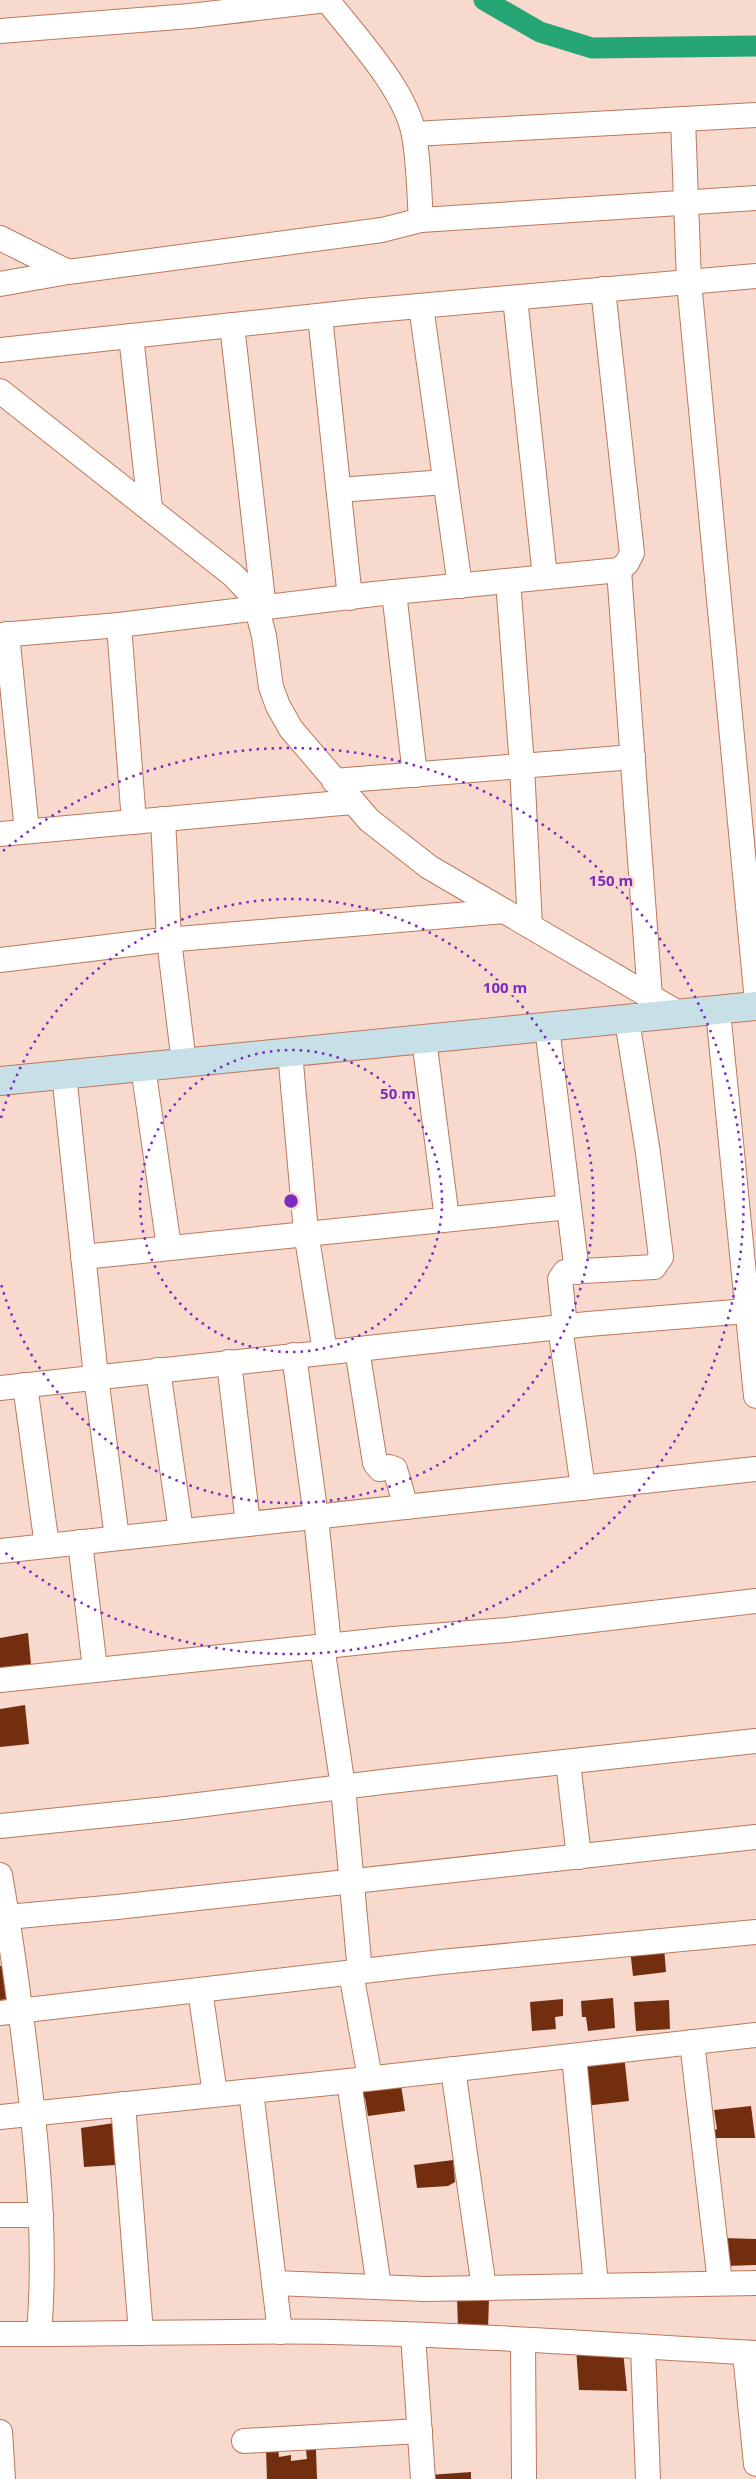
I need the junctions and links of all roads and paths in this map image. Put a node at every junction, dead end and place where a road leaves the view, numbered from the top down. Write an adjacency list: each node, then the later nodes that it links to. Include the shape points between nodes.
1 (327, 0): 2 (street, via 190,16); 5 (street, via 379,65 402,104)
2 (0, 31)
3 (756, 114): 4 (street)
4 (683, 119): 5 (street); 7 (street)
5 (414, 134): 8 (street)
6 (756, 198): 7 (street)
7 (686, 203): 8 (street); 12 (street)
8 (421, 220): 10 (street, via 382,230)
9 (0, 238): 10 (street)
10 (68, 272): 13 (street)
11 (756, 276): 12 (street)
12 (689, 282): 14 (street); 47 (street)
13 (0, 284)
14 (604, 289): 15 (street); 25 (street, via 632,554)
15 (515, 298): 16 (street); 26 (street)
16 (422, 306): 17 (street); 22 (street)
17 (320, 316): 18 (street); 23 (street)
18 (232, 325): 19 (street); 31 (street)
19 (131, 336): 20 (street); 24 (street)
20 (0, 350)
21 (0, 391): 24 (street)
22 (445, 482): 23 (street); 28 (street)
23 (338, 490): 30 (street)
24 (150, 508): 31 (street, via 233,575)
25 (619, 570): 26 (street); 34 (street)
26 (546, 577): 27 (street)
27 (508, 581): 28 (street); 35 (street)
28 (460, 586): 29 (street)
29 (394, 592): 30 (street); 36 (street)
30 (350, 598): 31 (street)
31 (261, 609): 32 (street); 37 (street, via 271,687 278,706 291,729)
32 (118, 625): 33 (street); 40 (street)
33 (4, 635): 41 (street)
34 (633, 757): 35 (street); 48 (street)
35 (522, 766): 36 (street); 44 (street)
36 (415, 775): 37 (street)
37 (334, 782): 38 (street)
38 (352, 802): 39 (street); 43 (street, via 394,842)
39 (163, 819): 40 (street); 45 (street)
40 (134, 822): 41 (street)
41 (27, 831): 42 (street)
42 (0, 834)
43 (504, 911): 44 (street); 45 (street)
44 (530, 926): 48 (street)
45 (169, 940): 46 (street); 56 (street)
46 (0, 960)
47 (756, 991)
48 (650, 997): 51 (street)
49 (756, 1006): 50 (street)
50 (718, 1011): 51 (street); 66 (street)
51 (680, 1014): 52 (street)
52 (627, 1020): 53 (street); 65 (street, via 660,1257 654,1267)
53 (547, 1027): 54 (street); 60 (street)
54 (424, 1039): 55 (street); 61 (street)
55 (290, 1052): 56 (street); 62 (street)
56 (184, 1063): 57 (street)
57 (143, 1067): 58 (street); 63 (street)
58 (64, 1074): 59 (street); 64 (street)
59 (0, 1081)
60 (569, 1206): 61 (street); 65 (street)
61 (447, 1219): 62 (street)
62 (306, 1232): 63 (street); 69 (street)
63 (169, 1247): 64 (street)
64 (83, 1257): 73 (street)
65 (577, 1272): 67 (street, via 565,1272 560,1279)
66 (747, 1311): 67 (street); 76 (street)
67 (562, 1326): 68 (street); 78 (street)
68 (357, 1349): 69 (street); 79 (street, via 375,1463 380,1469 388,1467 398,1474)
69 (325, 1352): 70 (street)
70 (294, 1355): 71 (street); 80 (street)
71 (229, 1362): 72 (street); 81 (street)
72 (158, 1370): 73 (street); 82 (street)
73 (96, 1377): 75 (street); 83 (street)
74 (1, 1381): 75 (street)
75 (25, 1385): 85 (street)
76 (756, 1396)
77 (756, 1469): 78 (street)
78 (583, 1488): 79 (street)
79 (406, 1508): 80 (street)
80 (316, 1517): 81 (street); 88 (street)
81 (248, 1524): 82 (street)
82 (180, 1531): 83 (street)
83 (117, 1538): 84 (street)
84 (80, 1542): 85 (street); 89 (street)
85 (47, 1546): 86 (street)
86 (0, 1551)
87 (756, 1601): 88 (street, via 507,1630)
88 (326, 1646): 89 (street); 93 (street)
89 (95, 1669): 90 (street)
90 (0, 1680)
91 (756, 1741): 92 (street)
92 (568, 1762): 93 (street); 96 (street)
93 (343, 1787): 94 (street, via 166,1810); 98 (street)
94 (1, 1822)
95 (756, 1837): 96 (street)
96 (579, 1857): 98 (street)
97 (0, 1875): 99 (street)
98 (351, 1882): 99 (street); 101 (street)
99 (7, 1917): 103 (street)
100 (756, 1932): 101 (street)
101 (356, 1972): 102 (street); 108 (street)
102 (200, 1990): 103 (street); 110 (street)
103 (10, 2012): 112 (street)
104 (756, 2035): 105 (street)
105 (692, 2042): 106 (street); 117 (street)
106 (574, 2056): 107 (street); 119 (street)
107 (453, 2069): 108 (street); 121 (street)
108 (359, 2080): 109 (street); 120 (street)
109 (251, 2091): 110 (street); 116 (street)
110 (215, 2094): 111 (street)
111 (123, 2104): 112 (street); 123 (street)
112 (33, 2113): 113 (street); 115 (street)
113 (0, 2117)
114 (0, 2214): 115 (street)
115 (41, 2215): 125 (street)
116 (274, 2283): 120 (street); 122 (street)
117 (720, 2283): 118 (street); 119 (street)
118 (756, 2283)
119 (596, 2285): 121 (street)
120 (379, 2287): 121 (street)
121 (484, 2288)
122 (280, 2332): 123 (street); 126 (street)
123 (141, 2333): 125 (street)
124 (0, 2334): 125 (street)
125 (39, 2334)
126 (413, 2335): 127 (street); 130 (street)
127 (523, 2340): 128 (street); 136 (street)
128 (643, 2348): 129 (street); 137 (street)
129 (751, 2353): 133 (street)
130 (420, 2431): 132 (street); 135 (street)
131 (0, 2432): 134 (street)
132 (244, 2441)
133 (756, 2464)
134 (3, 2479)
135 (423, 2479)
136 (524, 2479)
137 (648, 2479)

